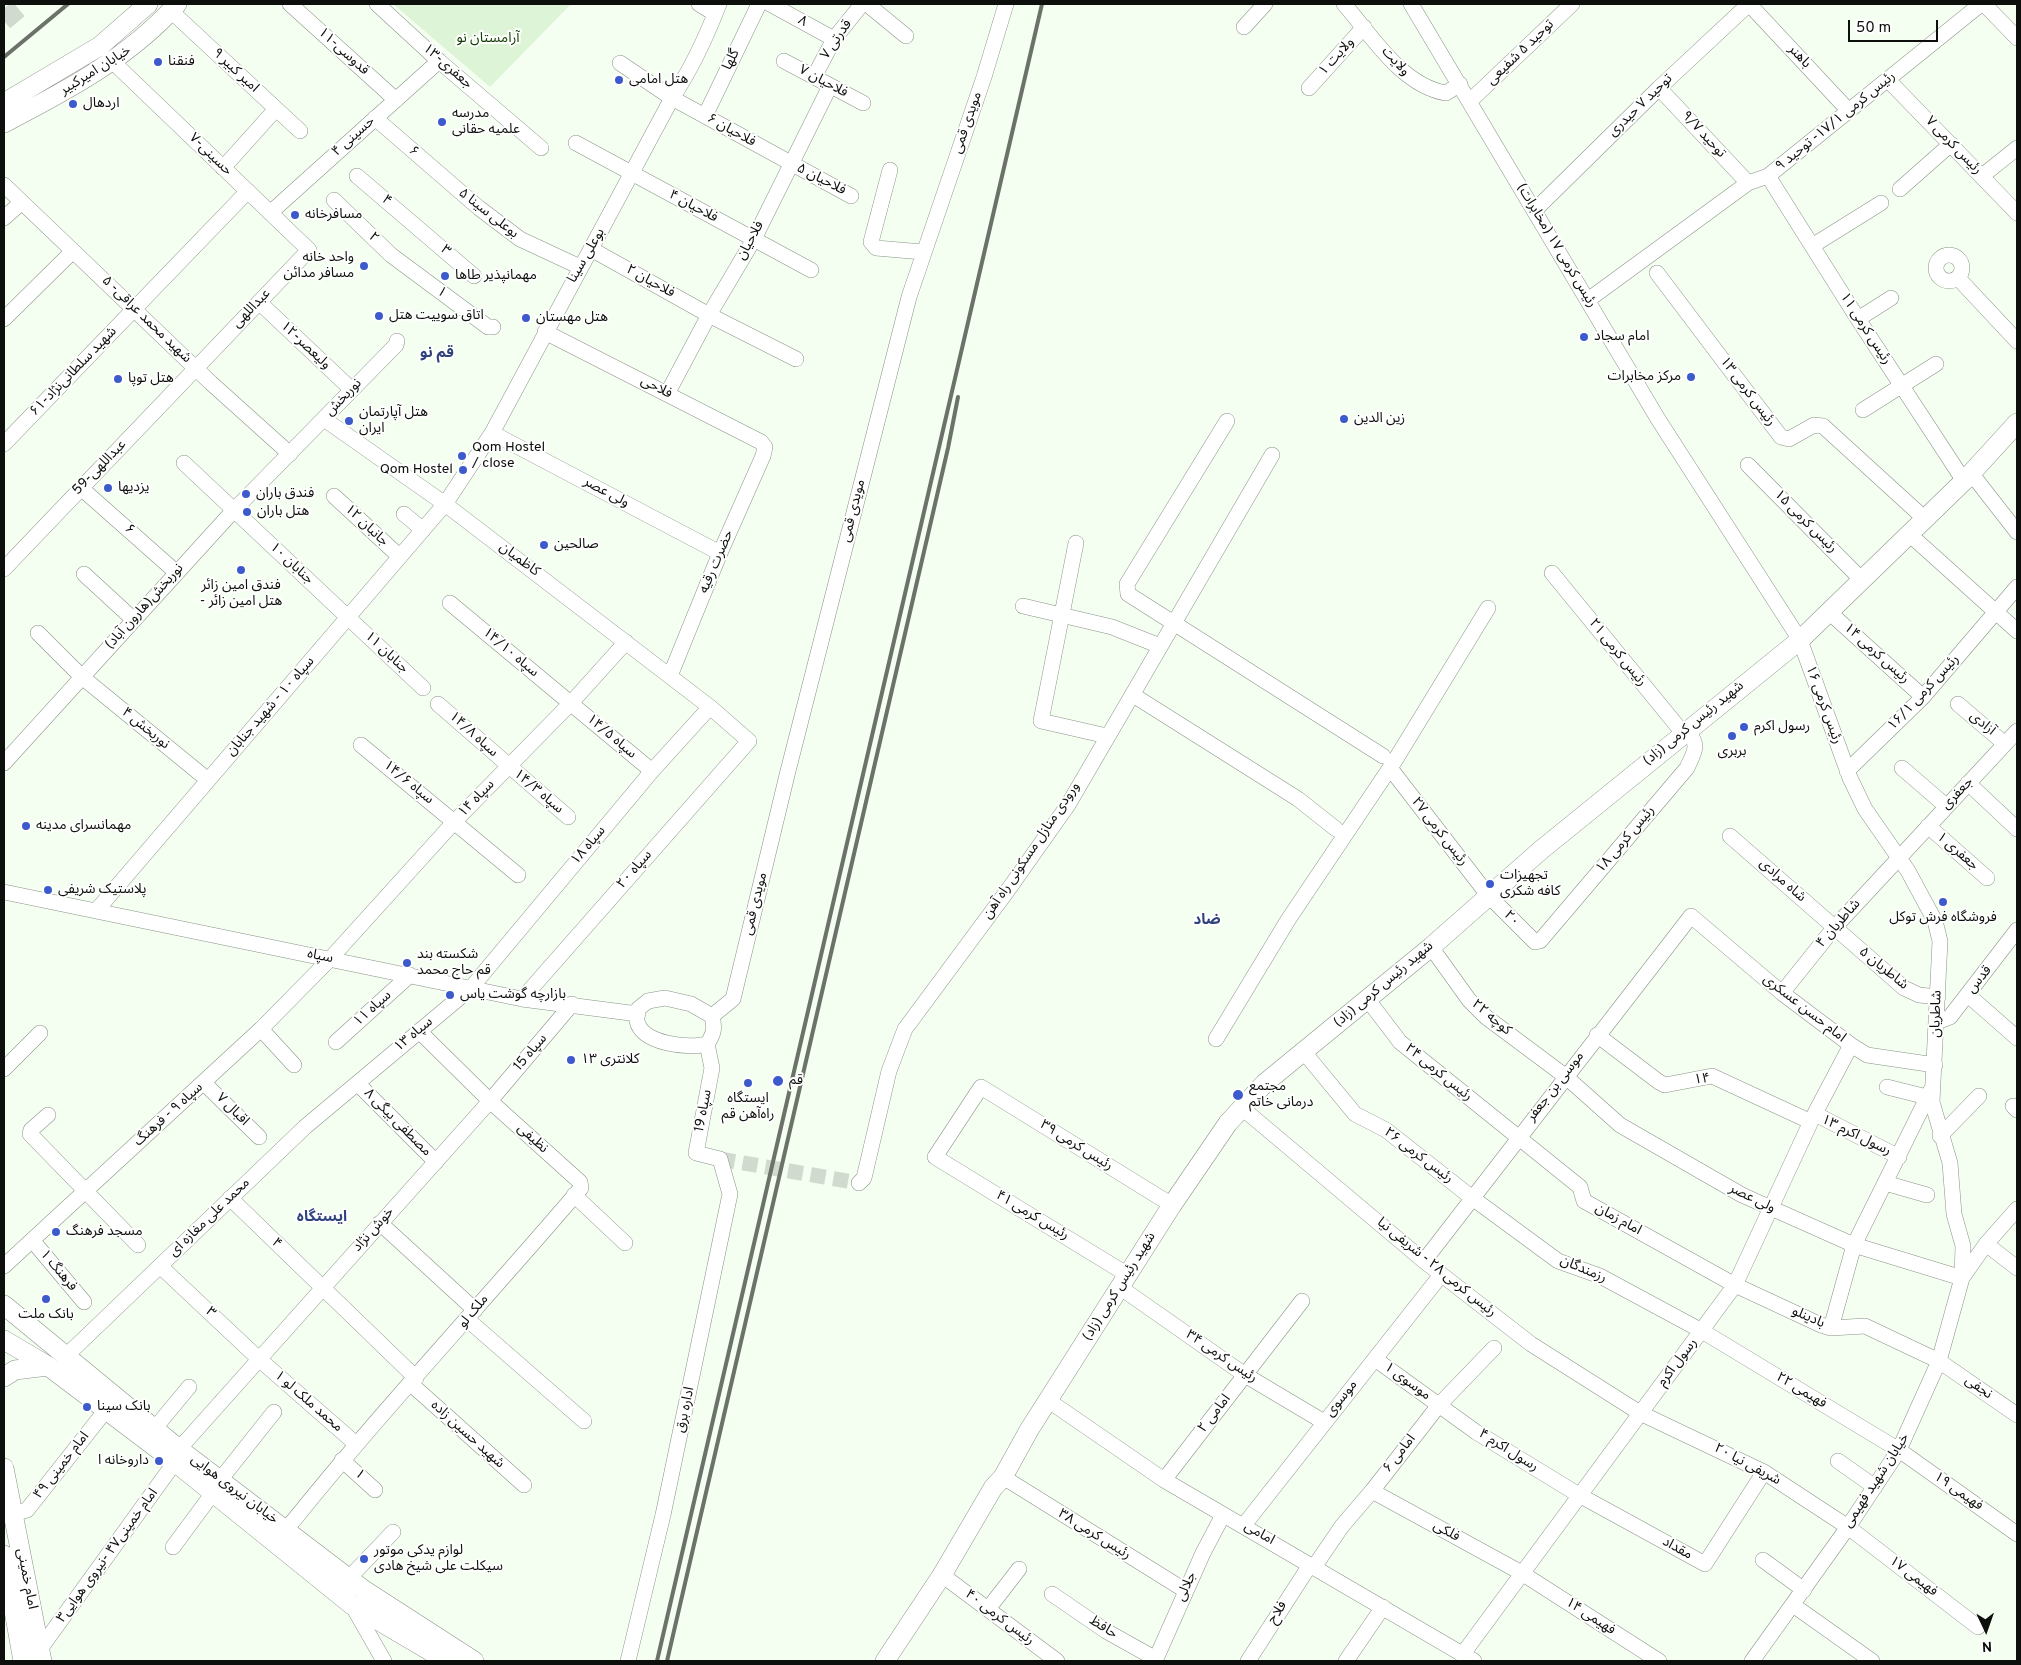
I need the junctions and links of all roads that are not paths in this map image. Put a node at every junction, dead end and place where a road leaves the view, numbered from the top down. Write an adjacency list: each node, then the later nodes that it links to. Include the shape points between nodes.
1 (148, 4): 36 (main road, خیابان امیرکبیر, via 100,46)
2 (290, 4): 34 (street, قدوسی-۱۱)
3 (377, 4): 24 (street, جعفری-۱۳)
4 (699, 4): 17 (street)
5 (759, 4): 40 (street, گلها)
6 (862, 4): 22 (street, قدرتی ۷)
7 (867, 4): 20 (street)
8 (1006, 4): 74 (street, مویدی قمی, via 984,77)
9 (1265, 4): 18 (street)
10 (1344, 4): 19 (street, ولایت)
11 (1411, 4): 29 (street, رئیس کرمی ۱۷ (مخابرات))
12 (1572, 4): 35 (street, توحید ۵ شفیعی)
13 (1749, 4): 32 (street, توحید ۷ حیدری); 39 (street, باهنر)
14 (1982, 4): 21 (street); 28 (street, رئیس کرمی ۱۷/۱- توحید ۹)
15 (778, 6): 22 (street, ۸)
16 (174, 7): 23 (main road, خیابان امیرکبیر, via 148,35); 38 (street, امیر کبیر ۹)
17 (717, 9): 33 (street, بوعلی سینا, via 693,66)
18 (1244, 27)
19 (1364, 27): 29 (street, ولایت, via 1406,76 1430,90 1446,93); 31 (street, ولایت ۱)
20 (906, 36)
21 (2017, 38)
22 (834, 39): 27 (street, قدرتی ۷)
23 (112, 61): 42 (main road, خیابان امیرکبیر); 49 (street, حسینی-۷)
24 (439, 61): 34 (street, حسینی ۴); 46 (street, جعفری-۱۳)
25 (784, 61): 27 (street, فلاحیان ۷)
26 (620, 63): 33 (street, فلاحیان ۶)
27 (814, 77): 30 (street, فلاحیان ۷)
28 (1888, 80): 39 (street, رئیس کرمی ۱۷/۱- توحید ۹); 45 (street, رئیس کرمی ۷)
29 (1460, 84): 35 (street, رئیس کرمی ۱۷ (مخابرات))
30 (830, 86): 37 (street, فلاحیان ۷); 48 (street, فلاحیان)
31 (1310, 88)
32 (1659, 88): 55 (street, توحید ۹/۷); 64 (street, توحید ۷ حیدری)
33 (672, 98): 40 (street, فلاحیان ۶); 51 (street, بوعلی سینا)
34 (396, 100): 41 (street, حسینی ۴)
35 (1470, 101): 64 (street, رئیس کرمی ۱۷ (مخابرات))
36 (4, 103)
37 (863, 103)
38 (276, 109): 43 (street, امیر کبیر ۹); 49 (street)
39 (1849, 111): 53 (street, رئیس کرمی ۱۷/۱- توحید ۹)
40 (705, 116): 48 (street, فلاحیان ۶)
41 (375, 118): 57 (street, ۶); 65 (street, حسینی ۴)
42 (4, 123)
43 (300, 130)
44 (576, 143): 51 (street, فلاحیان ۴)
45 (1950, 144): 54 (street, رئیس کرمی ۷); 58 (street)
46 (540, 148)
47 (2017, 148): 54 (street)
48 (790, 165): 60 (street, فلاحیان ۵); 69 (street, فلاحیان)
49 (223, 168): 59 (street, حسینی-۷)
50 (890, 170): 74 (street, via 872,242 876,248)
51 (633, 174): 69 (street, فلاحیان ۴); 71 (street, بوعلی سینا)
52 (357, 176): 68 (street, ۴)
53 (1768, 176): 55 (street, رئیس کرمی ۱۷/۱- توحید ۹); 70 (street, رئیس کرمی ۱۱)
54 (1982, 176): 66 (street, رئیس کرمی ۷)
55 (1748, 183): 82 (street, رئیس کرمی ۱۷/۱- توحید ۹)
56 (4, 185): 62 (street, شهید محمد عراقی- ۵)
57 (451, 185): 76 (street, بوعلی سینا ۵, via 520,239)
58 (1900, 189)
59 (248, 191): 65 (street, حسینی-۷); 84 (street, شهید سلطانی‌نژاد-۶۱)
60 (852, 196)
61 (334, 200): 75 (street, ۲)
62 (22, 202): 67 (street); 72 (street, شهید محمد عراقی- ۵)
63 (1881, 203): 70 (street)
64 (1535, 210): 82 (street, رئیس کرمی ۱۷ (مخابرات))
65 (270, 213): 73 (street, حسینی-۷)
66 (2017, 213)
67 (4, 218)
68 (415, 226): 79 (street, ۳)
69 (754, 240): 77 (street, فلاحیان ۴); 85 (street, فلاحیان)
70 (1812, 246): 87 (street, رئیس کرمی ۱۱)
71 (591, 249): 76 (street, بوعلی سینا); 85 (street, فلاحیان ۲)
72 (73, 250): 84 (street, شهید محمد عراقی- ۵); 86 (street)
73 (309, 250): 83 (street, عبداللهی)
74 (922, 252): 193 (street, مویدی قمی, via 790,762 733,998)
75 (391, 255): 88 (street, ۱, via 463,310)
76 (580, 267): 89 (street, بوعلی سینا)
77 (811, 270)
78 (1657, 273): 115 (street, رئیس کرمی ۱۳, via 1781,437 1788,439 1814,425 1823,426)
79 (474, 276)
80 (1958, 278): 91 (street)
81 (1891, 298): 87 (street)
82 (1588, 300): 139 (street, رئیس کرمی ۱۷ (مخابرات), via 1658,419)
83 (259, 302): 94 (street, عبداللهی); 96 (street, ولیعصر-۱۲)
84 (135, 308): 94 (street, شهید محمد عراقی- ۵); 103 (street, شهید سلطانی‌نژاد-۶۱)
85 (709, 315): 92 (street); 97 (street, فلاحیان)
86 (4, 319)
87 (1858, 319): 95 (street, رئیس کرمی ۱۱)
88 (493, 327)
89 (546, 332): 97 (street, فلاحی); 102 (street, بوعلی سینا)
90 (397, 341): 96 (street, نوربخش)
91 (2017, 341)
92 (796, 359)
93 (1936, 364): 95 (street)
94 (196, 368): 105 (street, شهید محمد عراقی- ۵); 110 (street, عبداللهی-59)
95 (1902, 387): 98 (street); 109 (street, رئیس کرمی ۱۱)
96 (352, 390): 99 (street, نوربخش)
97 (667, 394): 104 (street, فلاحی)
98 (1863, 410)
99 (324, 419): 105 (street, نوربخش); 112 (street, کاظمیان)
100 (1227, 421): 136 (street, رئیس کرمی ۲۷, via 1128,584 1128,594)
101 (2017, 423): 109 (main road, شهید رئیس کرمی (زاد))
102 (492, 433): 112 (street, بوعلی سینا); 120 (street, ولی عصر)
103 (4, 444)
104 (765, 447): 120 (street, حضرت رقیه)
105 (290, 454): 113 (street, نوربخش(هارون آباد))
106 (1272, 454): 136 (street, ورودی منازل مسکونی راه آهن)
107 (184, 463): 113 (street, جنابان ۱۰)
108 (1748, 465): 126 (street, رئیس کرمی ۱۵)
109 (1968, 477): 115 (main road, شهید رئیس کرمی (زاد)); 117 (street, رئیس کرمی ۱۱)
110 (81, 488): 122 (street, عبداللهی-59); 123 (street, ۶)
111 (334, 496): 121 (street, جانبان ۱۲)
112 (445, 504): 116 (street, سپاه ۱۰ - شهید جنابان); 140 (street, کاظمیان)
113 (234, 510): 123 (street, نوربخش(هارون آباد)); 134 (street, جنابان ۱۰)
114 (404, 514): 116 (street)
115 (1924, 518): 118 (main road, شهید رئیس کرمی (زاد))
116 (423, 530): 121 (street, سپاه ۱۰ - شهید جنابان)
117 (2017, 532)
118 (1908, 533): 126 (main road, شهید رئیس کرمی (زاد)); 131 (street)
119 (1076, 544): 133 (street)
120 (720, 553): 142 (street, حضرت رقیه)
121 (399, 556): 134 (street, سپاه ۱۰ - شهید جنابان)
122 (4, 569)
123 (177, 573): 135 (street, نوربخش(هارون آباد))
124 (1552, 573): 152 (street, رئیس کرمی ۲۱)
125 (84, 574): 135 (street)
126 (1861, 579): 132 (main road, شهید رئیس کرمی (زاد))
127 (2017, 587): 131 (street, رئیس کرمی ۱۶/۱)
128 (450, 603): 148 (street, سپاه ۱۴/۱۰)
129 (1023, 606): 133 (street)
130 (1488, 608): 157 (street)
131 (1996, 611): 137 (street); 146 (street, رئیس کرمی ۱۶/۱)
132 (1830, 612): 139 (main road, شهید رئیس کرمی (زاد)); 146 (street, رئیس کرمی ۱۴)
133 (1062, 616): 141 (street, via 1112,627); 153 (street, via 1041,721)
134 (348, 617): 144 (street, جنابان ۱۱); 163 (street, سپاه ۱۰ - شهید جنابان)
135 (134, 620): 143 (street, نوربخش(هارون آباد))
136 (1174, 622): 141 (street, ورودی منازل مسکونی راه آهن); 157 (street, رئیس کرمی ۲۷)
137 (2017, 631)
138 (38, 633): 143 (street, نوربخش ۴)
139 (1800, 640): 152 (main road, شهید رئیس کرمی (زاد)); 162 (street, رئیس کرمی ۱۶)
140 (626, 642): 142 (street, کاظمیان); 148 (street, سپاه ۱۴)
141 (1160, 646): 145 (street, ورودی منازل مسکونی راه آهن)
142 (670, 676): 150 (street, کاظمیان)
143 (82, 677): 158 (street, نوربخش(هارون آباد)); 163 (street, نوربخش ۴)
144 (423, 688)
145 (1133, 696): 153 (street, ورودی منازل مسکونی راه آهن); 169 (street, via 1298,799)
146 (1923, 697): 162 (street, رئیس کرمی ۱۶/۱)
147 (438, 704): 159 (street, سپاه ۱۴/۸)
148 (571, 704): 159 (street, سپاه ۱۴); 161 (street, سپاه ۱۴/۵)
149 (1958, 704): 155 (street, آزادی)
150 (710, 707): 154 (street, کاظمیان); 161 (street, سپاه ۱۸)
151 (2017, 731): 155 (street, جعفری)
152 (1685, 732): 176 (main road, شهید رئیس کرمی (زاد)); 181 (street, رئیس کرمی ۱۸, via 1695,740 1696,748 1687,768 1540,941)
153 (1107, 736): 225 (street, ورودی منازل مسکونی راه آهن, via 1068,805 905,1029 889,1071)
154 (748, 742): 189 (street, سپاه ۲۰)
155 (2006, 744): 164 (street, جعفری)
156 (361, 745): 167 (street, سپاه ۱۴/۶)
157 (1386, 762): 176 (street, رئیس کرمی ۲۷); 200 (street)
158 (4, 763)
159 (508, 767): 166 (street, سپاه ۱۴/۳); 167 (street, سپاه ۱۴)
160 (1902, 768): 165 (street)
161 (652, 771): 185 (street, سپاه ۱۸)
162 (1847, 771): 172 (street, شاطریان, via 1865,809)
163 (208, 780): 177 (street, سپاه ۱۰ - شهید جنابان)
164 (1968, 784): 165 (street, جعفری); 170 (street)
165 (1946, 806): 168 (street, جعفری)
166 (568, 817)
167 (456, 821): 173 (street, سپاه ۱۴/۶); 183 (street, سپاه ۱۴)
168 (1928, 826): 172 (street, جعفری); 174 (street, جعفری ۱)
169 (1336, 829)
170 (2017, 829)
171 (1730, 836): 179 (street, شاه مرادی)
172 (1898, 857): 179 (street, شاطریان ۴); 188 (street, شاطریان, via 1936,921 1940,941)
173 (518, 875)
174 (1987, 878)
175 (4, 892): 177 (street, سپاه)
176 (1488, 895): 181 (street, ۲۰); 182 (main road, شهید رئیس کرمی (زاد))
177 (96, 910): 183 (street, سپاه)
178 (1691, 916): 186 (street, امام حسن عسکری); 198 (street, موسی بن جعفر)
179 (1834, 928): 186 (street, شاطریان ۴); 188 (street, شاطریان ۵, via 1904,988 1919,995)
180 (2017, 930): 187 (street, قدس)
181 (1535, 942)
182 (1431, 947): 190 (main road, شهید رئیس کرمی (زاد)); 208 (street, کوچه ۲۲, via 1469,1000)
183 (330, 959): 184 (street, سپاه); 195 (street, سپاه ۹ - فرهنگ)
184 (410, 975): 185 (street, سپاه); 201 (street, سپاه ۱۱)
185 (471, 988): 189 (street, سپاه); 196 (street, سپاه ۱۳)
186 (1782, 993): 203 (street, امام حسن عسکری)
187 (1968, 995): 194 (street, قدس, via 1950,1017); 199 (street)
188 (1938, 997): 194 (street, شاطریان)
189 (522, 998): 191 (street, سپاه)
190 (1368, 1000): 204 (main road, شهید رئیس کرمی (زاد)); 220 (street, رئیس کرمی ۲۴, via 1400,1042)
191 (572, 1004): 192 (street, سپاه); 214 (street, سپاه 15)
192 (638, 1014): 193 (street, via 638,1009 648,1001 665,998 691,1004); 202 (street, via 636,1020 643,1032 657,1040 695,1047)
193 (712, 1016): 202 (street, via 714,1035)
194 (1937, 1022): 205 (street, شاطریان)
195 (261, 1029): 206 (street); 209 (street, سپاه ۹ - فرهنگ)
196 (419, 1031): 210 (street, سپاه ۱۳); 214 (street, نظیفی)
197 (40, 1033): 207 (street)
198 (1597, 1035): 208 (street, موسی بن جعفر); 217 (street, ۱۴, via 1664,1085 1712,1076 1807,1120)
199 (2017, 1038)
200 (1216, 1039)
201 (336, 1042)
202 (707, 1044): 223 (street, سپاه 19, via 712,1068 696,1153)
203 (1851, 1045): 205 (street, امام حسن عسکری, via 1867,1055); 217 (street, رسول اکرم)
204 (1304, 1051): 215 (main road, شهید رئیس کرمی (زاد), via 1265,1083); 230 (street, رئیس کرمی ۲۶, via 1355,1114 1386,1130)
205 (1935, 1064): 212 (street, شاطریان)
206 (294, 1066)
207 (4, 1069)
208 (1565, 1076): 220 (street, موسی بن جعفر); 233 (street, ولی عصر, via 1620,1125 1742,1195)
209 (204, 1083): 219 (street, ۷ اقبال); 227 (street, سپاه ۹ - فرهنگ)
210 (358, 1084): 224 (street, ۸ مصطفی بیگی); 231 (street, محمد علی مغازه ای, via 305,1127)
211 (1887, 1087): 212 (street)
212 (1930, 1093): 218 (street, شاطریان); 222 (street)
213 (1979, 1096): 218 (street)
214 (490, 1101): 224 (street, خوش نژاد); 228 (street, نظیفی, via 574,1177 581,1185)
215 (1242, 1108): 232 (main road, شهید رئیس کرمی (زاد), via 1228,1123); 241 (street, رئیس کرمی ۲۸ - شریفی نیا)
216 (48, 1115): 227 (street, via 29,1131)
217 (1813, 1117): 222 (street, رسول اکرم ۱۳, via 1819,1116); 233 (street, رسول اکرم)
218 (1940, 1136): 246 (street, شاطریان, via 1950,1163 1954,1214 1963,1246)
219 (259, 1137)
220 (1518, 1137): 230 (street, موسی بن جعفر); 248 (street, امام زمان, via 1580,1188 1584,1201)
221 (935, 1157): 232 (street, رئیس کرمی ۳۹, via 981,1087); 247 (street, رئیس کرمی ۴۱)
222 (1899, 1158): 226 (street)
223 (720, 1159): 321 (street, اداره برق, via 730,1194 727,1211 664,1515)
224 (436, 1162): 235 (street, خوش نژاد)
225 (862, 1181)
226 (1886, 1183): 229 (street); 240 (street)
227 (86, 1190): 236 (street, سپاه ۹ - فرهنگ); 239 (street)
228 (574, 1195): 237 (street); 253 (street, ملک لو)
229 (1928, 1195)
230 (1471, 1197): 241 (street, موسی بن جعفر); 255 (street, رزمندگان, via 1558,1260 1600,1276)
231 (230, 1198): 243 (street, محمد علی مغازه ای); 249 (street, ۴)
232 (1172, 1205): 247 (main road, شهید رئیس کرمی (زاد))
233 (1771, 1208): 240 (street, ولی عصر); 248 (street, رسول اکرم)
234 (2017, 1209): 238 (street, خیابان شهید فهیمی)
235 (380, 1223): 249 (street, خوش نژاد); 253 (street)
236 (32, 1240): 242 (street, سپاه ۹ - فرهنگ); 251 (street, فرهنگ ۱)
237 (625, 1244)
238 (1986, 1244): 244 (street); 246 (street, خیابان شهید فهیمی)
239 (138, 1245)
240 (1854, 1245): 246 (street, ولی عصر); 254 (street)
241 (1424, 1261): 245 (street, رئیس کرمی ۲۸ - شریفی نیا)
242 (4, 1266)
243 (160, 1266): 258 (street, محمد علی مغازه ای); 260 (street, ۳)
244 (2017, 1268)
245 (1442, 1275): 259 (street, موسوی); 271 (street, رئیس کرمی ۲۸ - شریفی نیا, via 1530,1344)
246 (1962, 1278): 261 (street, خیابان شهید فهیمی)
247 (1125, 1281): 263 (street, رئیس کرمی ۳۴); 267 (main road, شهید رئیس کرمی (زاد))
248 (1735, 1285): 254 (street, بادینلو); 255 (street, رسول اکرم)
249 (322, 1289): 260 (street, خوش نژاد); 265 (street, ۴)
250 (1302, 1301): 263 (street, امامی ۲)
251 (84, 1302)
252 (4, 1305): 258 (main road, خیابان نیروی هوایی)
253 (471, 1315): 265 (street, ملک لو); 273 (street)
254 (1831, 1328): 261 (street, بادینلو, via 1865,1326)
255 (1702, 1331): 271 (street, رسول اکرم); 277 (street, فهیمی ۲۲)
256 (4, 1340): 262 (main road, خیابان نیروی هوایی)
257 (1494, 1348): 268 (street, امامی ۶)
258 (66, 1356): 275 (main road, خیابان نیروی هوایی)
259 (1375, 1359): 268 (street, موسوی ۱); 274 (street, موسوی)
260 (260, 1360): 276 (street, ۱ محمد ملک لو); 278 (street, امام خمینی۴۷ -نیروی هوایی۳)
261 (1939, 1361): 272 (street, نجفی); 277 (street, خیابان شهید فهیمی)
262 (48, 1366): 264 (main road, via 15,1370); 269 (main road, خیابان نیروی هوایی)
263 (1245, 1375): 274 (street, رئیس کرمی ۳۴); 284 (street, امامی ۲)
264 (4, 1377)
265 (413, 1381): 276 (street, ملک لو); 285 (street, شهید حسین زاده)
266 (189, 1387): 275 (street)
267 (1049, 1401): 283 (main road, شهید رئیس کرمی (زاد)); 284 (street, امامی)
268 (1439, 1405): 289 (street, امامی ۶); 290 (street, رسول اکرم ۴, via 1476,1432)
269 (106, 1410): 278 (main road, خیابان نیروی هوایی); 291 (street, امام خمینی ۴۹, via 27,1510)
270 (274, 1412): 286 (street)
271 (1640, 1413): 282 (street, ۲۰ شریفی نیا); 290 (street, رسول اکرم)
272 (2017, 1415)
273 (584, 1421)
274 (1324, 1422): 293 (street, موسوی)
275 (155, 1428): 278 (main road, خیابان نیروی هوایی)
276 (356, 1444): 279 (street, ملک لو)
277 (1900, 1450): 287 (street, خیابان شهید فهیمی); 297 (street, فهیمی ۱۹)
278 (177, 1456): 286 (main road, خیابان نیروی هوایی); 314 (street, امام خمینی۴۷ -نیروی هوایی۳)
279 (342, 1460): 288 (street, ۱); 295 (street, ملک لو)
280 (1838, 1461): 287 (street)
281 (4, 1468): 291 (main road, امام خمینی)
282 (1764, 1472): 290 (street, مقداد, via 1705,1564); 294 (street, ۲۰ شریفی نیا)
283 (1003, 1477): 304 (main road, شهید رئیس کرمی (زاد), via 993,1488); 307 (street, رئیس کرمی ۳۸)
284 (1164, 1480): 292 (street, امامی)
285 (524, 1485)
286 (216, 1486): 295 (main road, خیابان نیروی هوایی); 298 (street); 309 (main road, خیابان نیروی هوایی)
287 (1875, 1487): 294 (street, خیابان شهید فهیمی)
288 (375, 1490)
289 (1372, 1492): 301 (street, امامی ۶); 303 (street, فلکی)
290 (1579, 1495): 303 (street, رسول اکرم)
291 (13, 1514): 314 (main road, امام خمینی)
292 (1223, 1515): 293 (street, امامی); 307 (street, جلالی)
293 (1244, 1525): 301 (street, امامی)
294 (1848, 1527): 306 (street, خیابان شهید فهیمی); 313 (street, فهیمی ۱۷)
295 (286, 1530): 305 (main road, خیابان نیروی هوایی)
296 (393, 1532): 305 (street)
297 (2017, 1534)
298 (173, 1547)
299 (4, 1555): 317 (main road, امام خمینی)
300 (1763, 1560): 306 (street)
301 (1312, 1566): 311 (street, امامی); 324 (street, فلاح)
302 (1019, 1569): 312 (street)
303 (1520, 1572): 315 (street, رسول اکرم); 326 (street, فهیمی ۱۴)
304 (942, 1575): 312 (street, رئیس کرمی ۴۰); 322 (main road, شهید رئیس کرمی (زاد))
305 (349, 1578): 320 (main road, خیابان نیروی هوایی)
306 (1804, 1590): 310 (street, خیابان شهید فهیمی)
307 (1186, 1591): 316 (street, جلالی)
308 (1052, 1594): 316 (street, حافظ)
309 (352, 1605): 318 (street); 319 (main road, خیابان نیروی هوایی)
310 (1793, 1605): 327 (street, خیابان شهید فهیمی); 328 (street)
311 (1383, 1607): 315 (street, امامی); 325 (street)
312 (988, 1609): 323 (street, رئیس کرمی ۴۰)
313 (1978, 1626)
314 (41, 1655)
315 (1468, 1658)
316 (1155, 1660)
317 (23, 1661)
318 (384, 1661)
319 (447, 1661)
320 (474, 1661)
321 (628, 1661)
322 (885, 1661)
323 (1057, 1661)
324 (1248, 1661)
325 (1346, 1661)
326 (1659, 1661)
327 (1752, 1661)
328 (1872, 1661)

